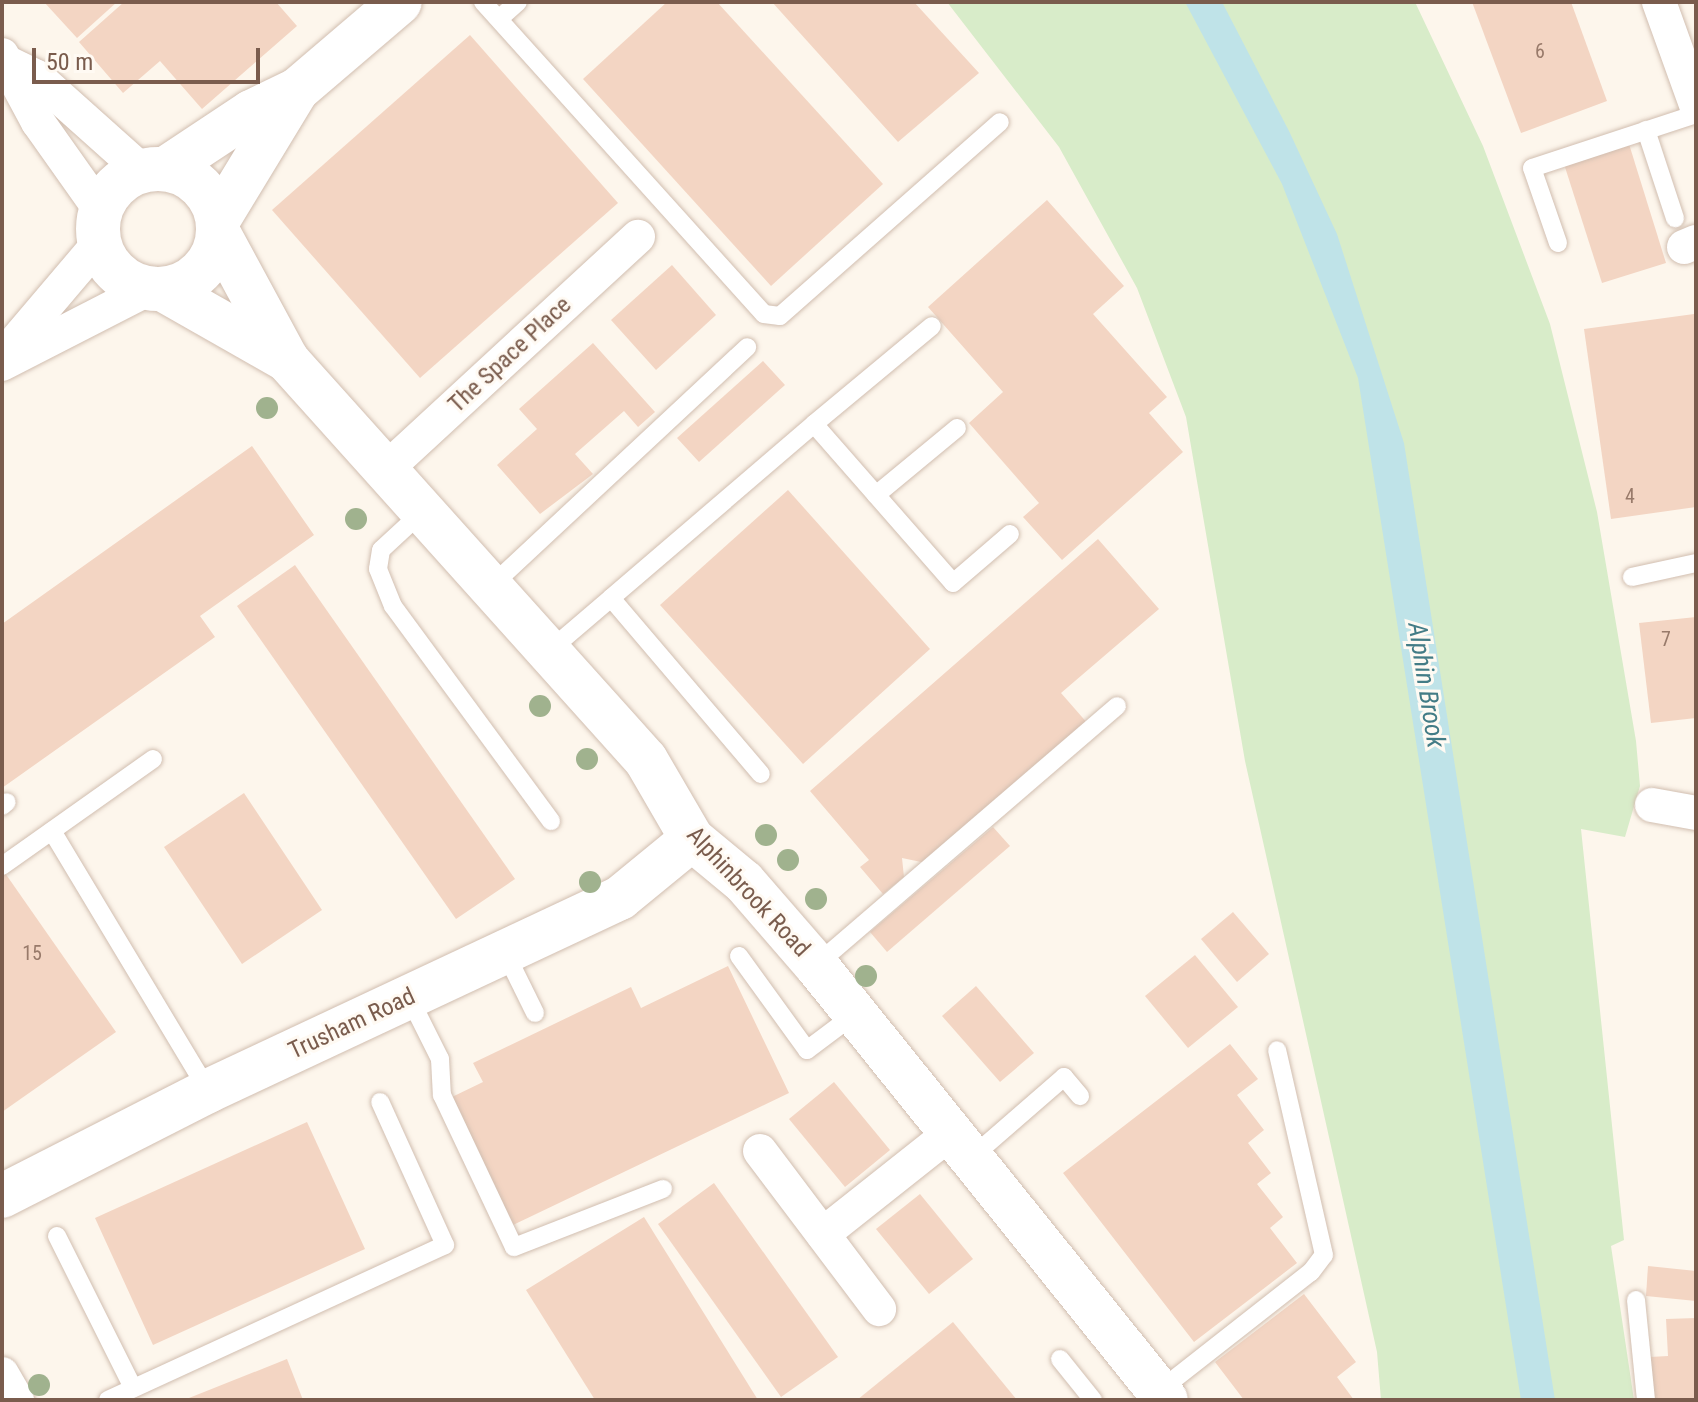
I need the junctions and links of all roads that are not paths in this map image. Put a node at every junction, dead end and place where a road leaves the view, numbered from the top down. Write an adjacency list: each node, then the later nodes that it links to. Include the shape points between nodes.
1 (400, 2): 7 (main road)
2 (483, 2): 5 (lane)
3 (518, 2): 5 (lane)
4 (1659, 2): 8 (street)
5 (500, 18): 9 (lane, via 764,314 780,316)
6 (6, 60): 11 (street, via 37,77); 12 (street, via 23,99)
7 (297, 90): 11 (main road); 13 (main road)
8 (1694, 97): 10 (lane)
9 (1000, 122)
10 (1646, 130): 14 (lane); 16 (lane, via 1532,168)
11 (154, 170): 12 (main road, via 117,186); 13 (main road, via 205,192)
12 (100, 227): 17 (main road, via 112,269); 20 (street)
13 (218, 227): 17 (main road, via 201,272); 21 (main road, Alphinbrook Road)
14 (1685, 236)
15 (638, 237): 25 (street, The Space Place)
16 (1558, 243)
17 (156, 290): 21 (main road, Alphinbrook Road); 22 (street)
18 (932, 326): 23 (lane)
19 (747, 347): 31 (lane)
20 (2, 358)
21 (287, 360): 25 (main road, Alphinbrook Road)
22 (2, 364)
23 (814, 424): 26 (lane); 32 (lane)
24 (957, 428): 26 (lane)
25 (383, 472): 27 (main road, Alphinbrook Road)
26 (876, 495): 28 (lane, via 953,583)
27 (421, 513): 31 (main road, Alphinbrook Road); 39 (lane, via 381,550 378,569 393,606)
28 (1010, 534)
29 (1696, 563): 30 (lane)
30 (1632, 577)
31 (489, 588): 33 (main road, Alphinbrook Road)
32 (611, 598): 33 (lane); 36 (lane)
33 (547, 653): 41 (main road, Alphinbrook Road, via 646,760)
34 (1117, 706): 45 (lane)
35 (153, 759): 40 (lane)
36 (761, 774)
37 (1652, 805): 38 (street)
38 (1696, 813)
39 (551, 821)
40 (52, 831): 42 (lane); 50 (lane)
41 (692, 839): 43 (main road, Trusham Road, via 620,898); 45 (main road, Alphinbrook Road, via 744,882)
42 (2, 866)
43 (505, 952): 46 (main road, Trusham Road); 47 (lane)
44 (739, 956): 48 (lane, via 807,1050)
45 (816, 965): 48 (main road, Alphinbrook Road)
46 (409, 997): 50 (main road, Trusham Road); 55 (lane, via 440,1059 442,1095 514,1247)
47 (535, 1013)
48 (855, 1014): 53 (main road, Alphinbrook Road)
49 (1277, 1050): 64 (lane, via 1324,1255 1311,1272)
50 (208, 1091): 56 (main road, Trusham Road)
51 (1080, 1096): 53 (lane, via 1064,1077)
52 (380, 1102): 63 (lane, via 445,1245)
53 (960, 1146): 57 (street); 64 (main road, Alphinbrook Road)
54 (760, 1151): 57 (street)
55 (663, 1189)
56 (2, 1196)
57 (823, 1234): 60 (street)
58 (57, 1236): 63 (lane)
59 (1636, 1300): 68 (lane)
60 (879, 1309)
61 (1060, 1359): 67 (lane)
62 (2, 1374): 65 (street)
63 (133, 1388): 66 (lane)
64 (1162, 1396)
65 (17, 1400)
66 (108, 1400)
67 (1093, 1400)
68 (1646, 1400)

